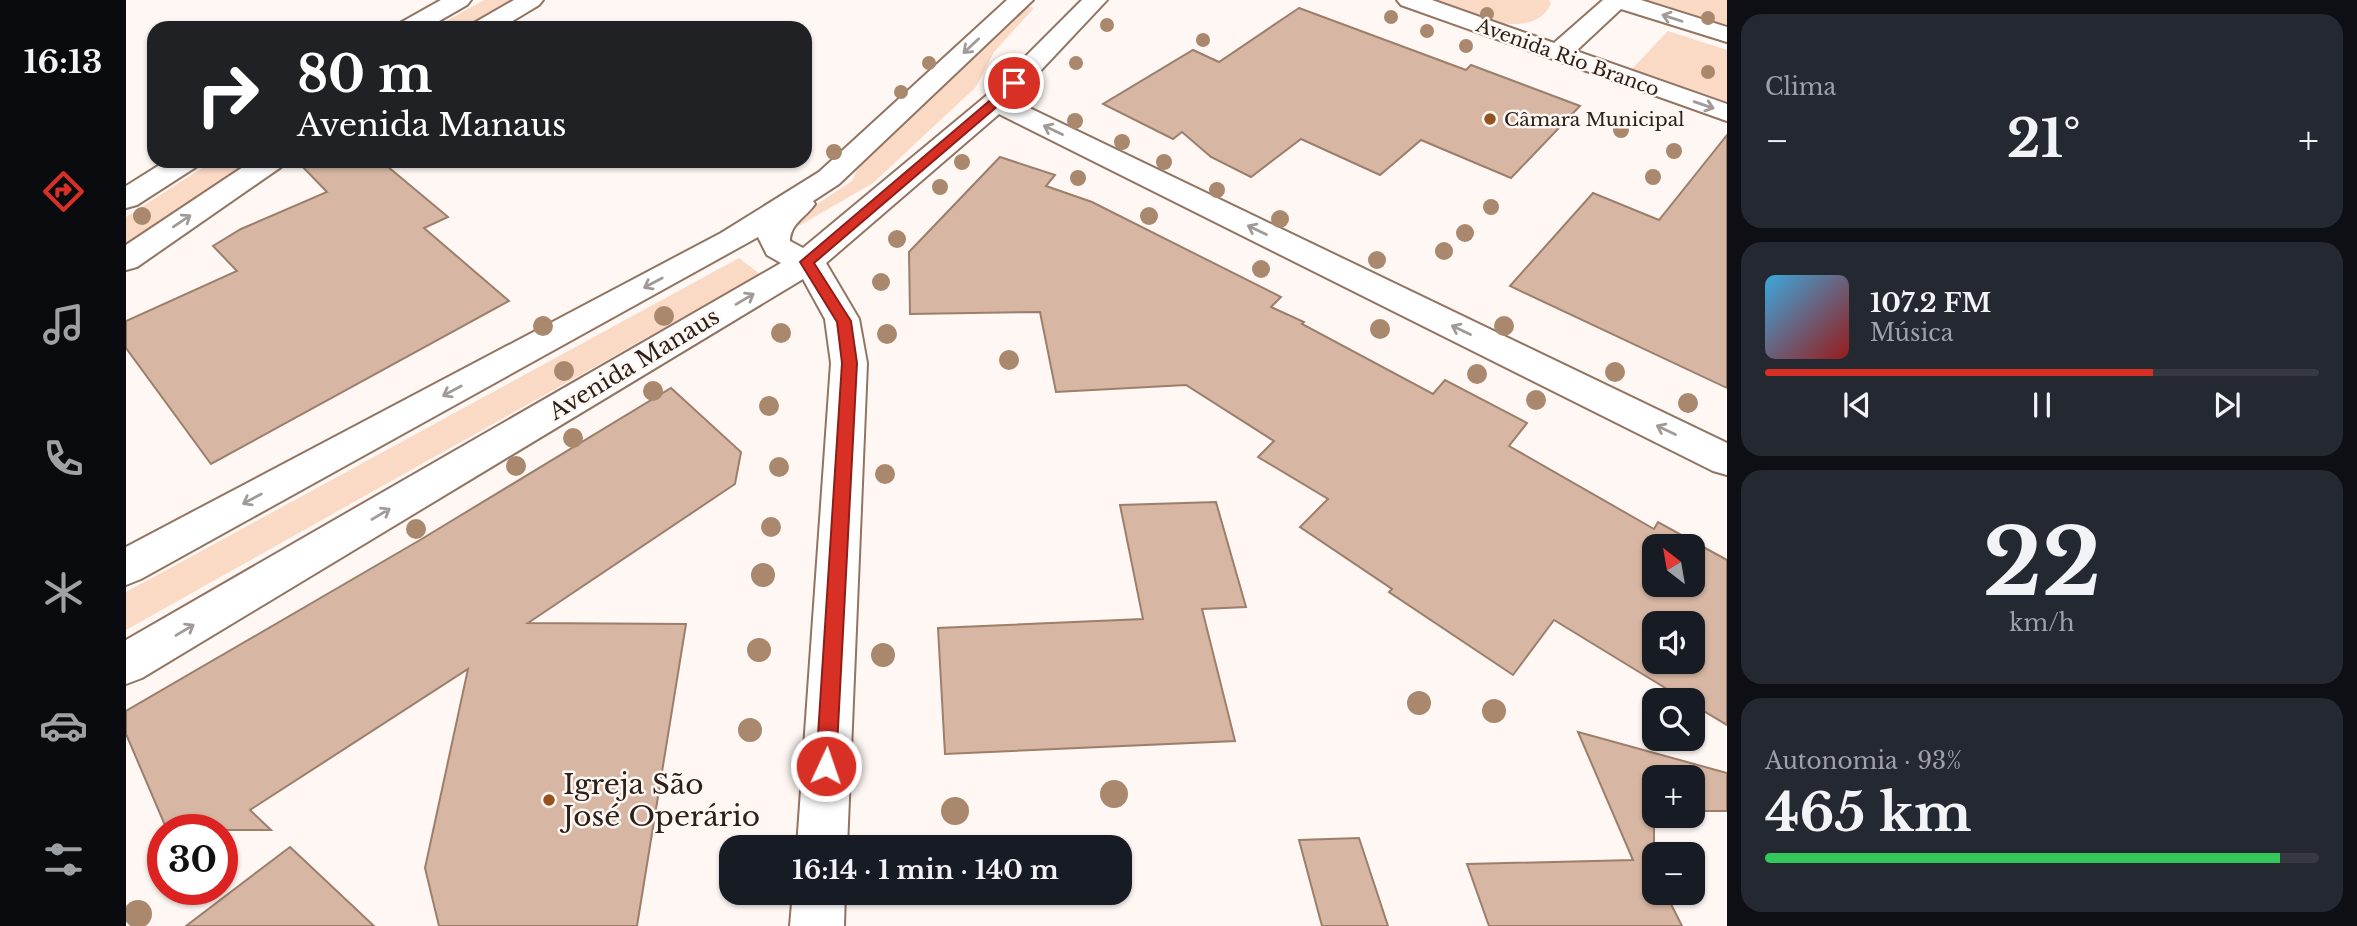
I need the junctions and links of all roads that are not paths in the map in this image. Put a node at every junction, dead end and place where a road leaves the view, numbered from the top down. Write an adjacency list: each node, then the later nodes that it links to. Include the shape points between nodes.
1 (459, 0): 8 (street)
2 (531, 0): 9 (street)
3 (1021, 0): 16 (street, one-way to 16)
4 (1096, 0): 7 (street, Avenida Manaus)
5 (1409, 0): 11 (street, Avenida Rio Branco)
6 (1617, 0): 10 (street, one-way to 6); 11 (street)
7 (1069, 13): 12 (street, Avenida Manaus)
8 (422, 21)
9 (495, 21)
10 (1727, 35)
11 (1557, 54): 13 (street, Avenida Rio Branco, one-way to 13)
12 (996, 102): 19 (street, Avenida Manaus); 20 (street, one-way to 12)
13 (1727, 113)
14 (175, 168): 17 (street)
15 (261, 168): 18 (street, one-way to 15)
16 (829, 178): 19 (street, via 774,233 782,251); 21 (street, one-way to 21, via 733,240)
17 (126, 199)
18 (126, 260)
19 (807, 262): 22 (street, Avenida Manaus, one-way to 19); 23 (street, via 844,321 849,363)
20 (1727, 460)
21 (126, 567)
22 (126, 664)
23 (823, 835)
24 (818, 905): 25 (street)
25 (817, 926)

